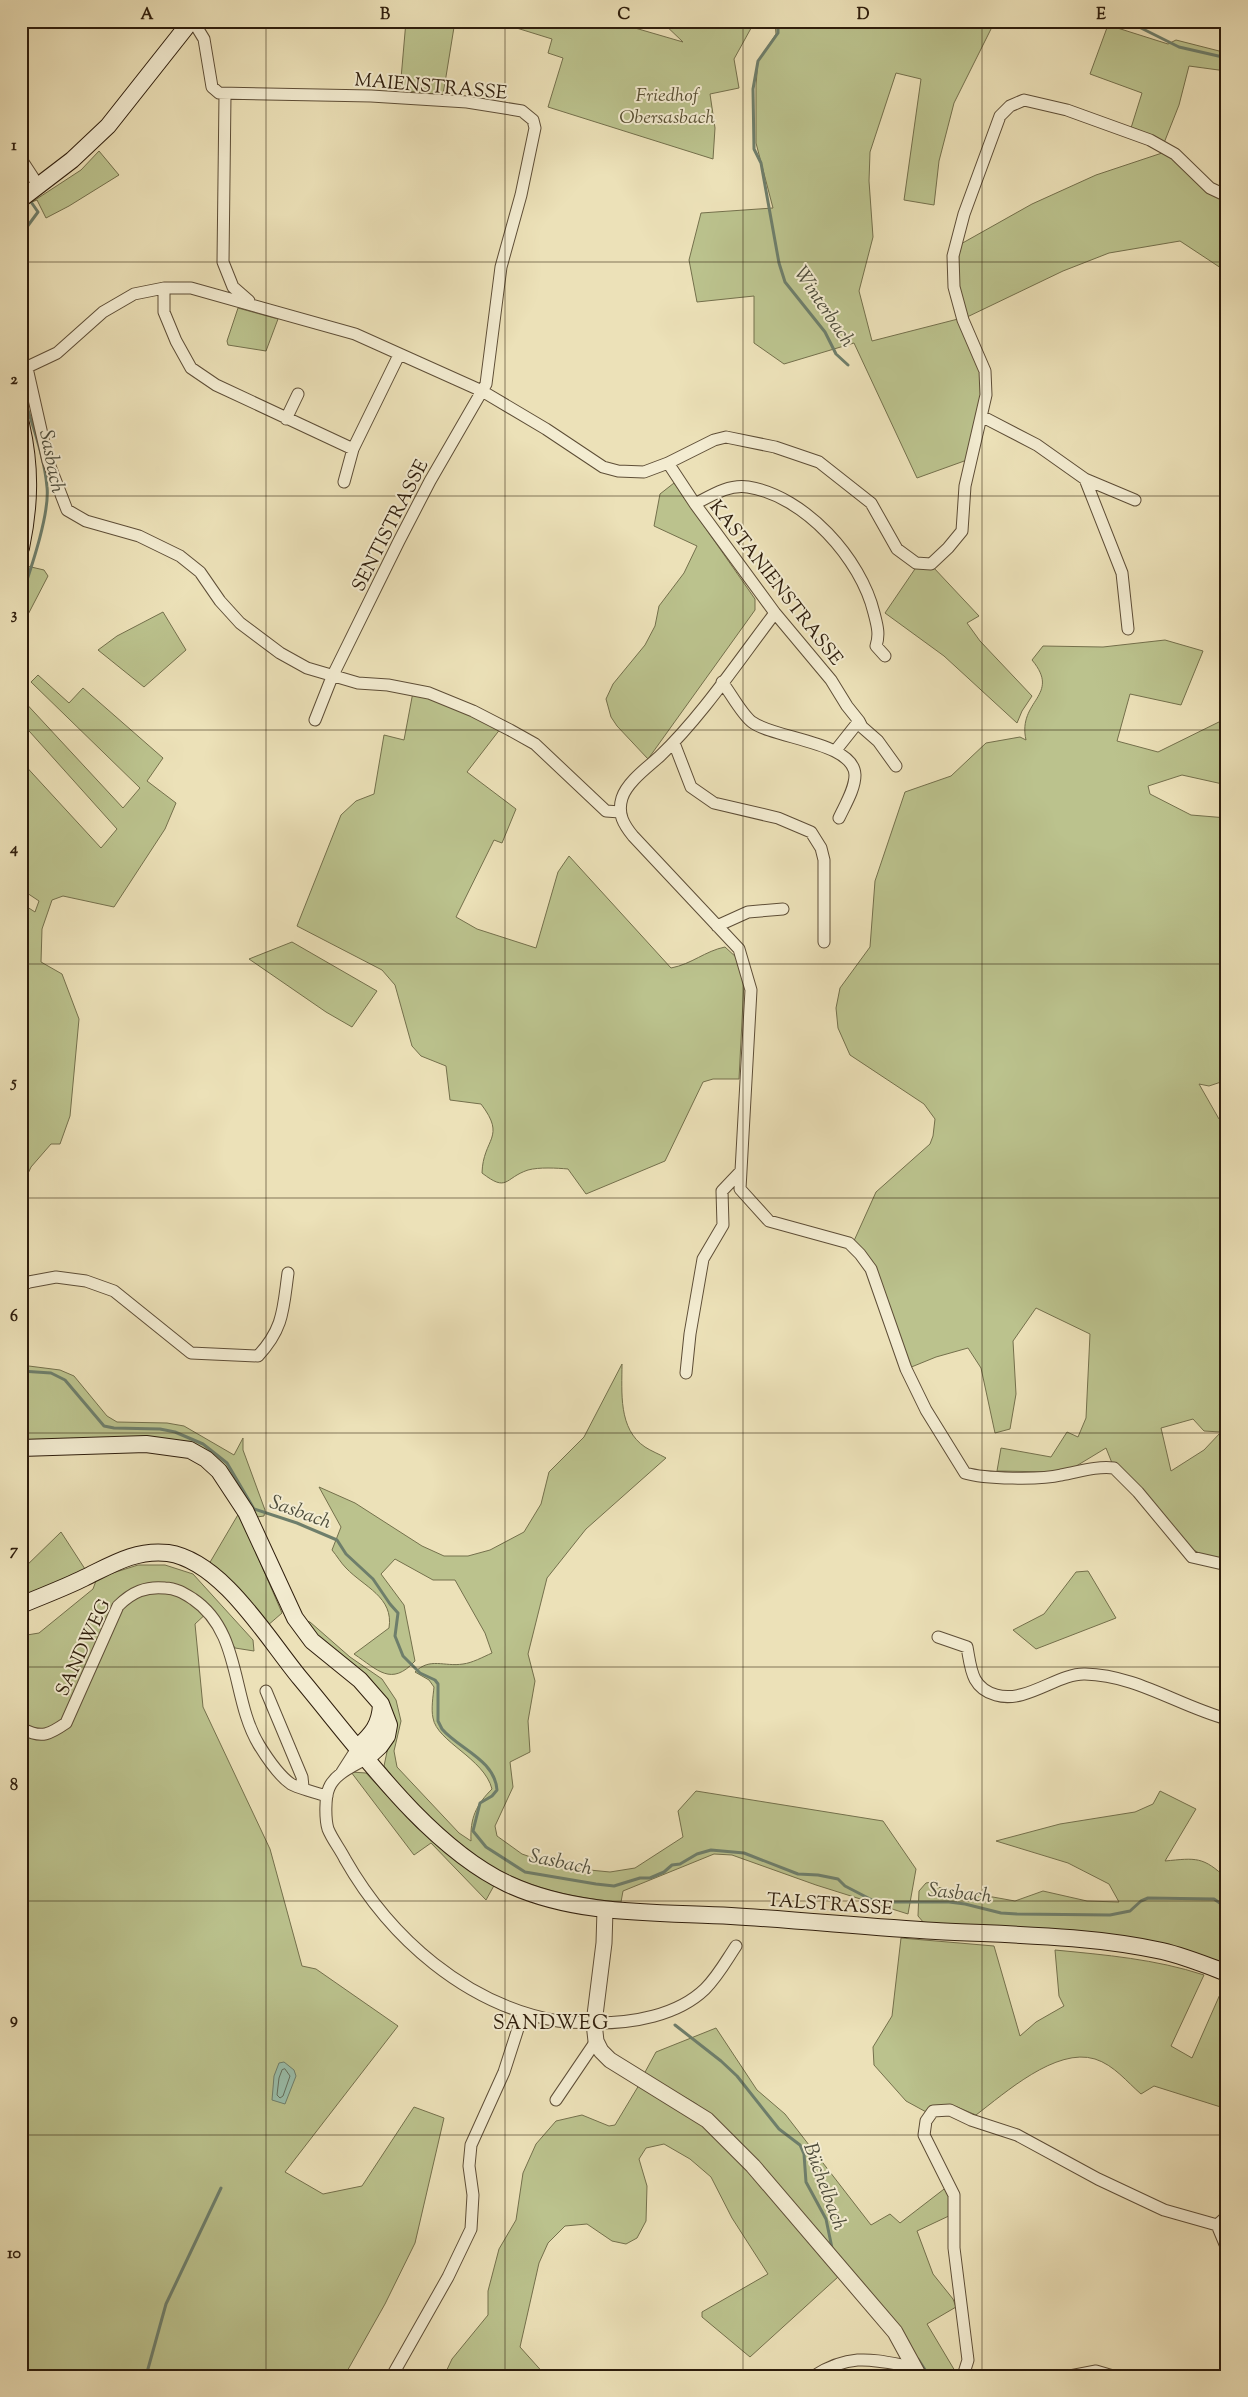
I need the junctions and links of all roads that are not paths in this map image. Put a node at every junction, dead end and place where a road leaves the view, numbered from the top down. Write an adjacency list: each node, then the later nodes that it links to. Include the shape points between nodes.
1 (192, 21): 2 (street, via 204,39 212,87); 4 (main road, via 108,126 72,160)
2 (225, 95): 7 (street, via 223,262 238,293); 10 (street, MAIENSTRASSE, via 406,98 467,102 529,114 535,136 501,267 488,376)
3 (21, 159): 4 (street)
4 (29, 192)
5 (1227, 196): 12 (street, via 1210,188 1175,154 1150,140 1067,110 1024,100 1010,106 1000,116 964,214 953,256 954,287 963,320 985,371)
6 (164, 288): 7 (street, via 191,288); 9 (street, via 134,294 102,312 57,353); 13 (street, via 164,312 190,368 216,385)
7 (257, 306): 8 (street, via 355,334)
8 (399, 355): 10 (street); 15 (street)
9 (24, 369): 25 (street, via 48,461 67,510 86,521 138,536 180,556 200,572 220,602 240,623 280,653)
10 (482, 391): 16 (street, via 603,466 618,471 644,472); 25 (street, SENTISTRASSE, via 428,486)
11 (298, 394): 13 (street)
12 (983, 416): 16 (street, via 966,486 962,531 932,564 916,563 897,549 871,503 819,462 775,447 726,437); 17 (street, via 1037,445)
13 (286, 419): 15 (street)
14 (21, 424): 21 (main road, via 30,472 30,498)
15 (353, 450): 18 (street)
16 (668, 463): 20 (street, KASTANIENSTRASSE)
17 (1085, 480): 19 (street); 23 (street, via 1122,573)
18 (344, 482)
19 (1135, 500)
20 (695, 504): 22 (street, KASTANIENSTRASSE); 24 (street, via 724,488 746,486 771,492 804,514 831,536 857,571 870,594 880,635 876,646)
21 (21, 548)
22 (775, 613): 26 (street); 28 (street, KASTANIENSTRASSE, via 831,680)
23 (1128, 629)
24 (885, 656)
25 (332, 677): 27 (street, SENTISTRASSE); 32 (street, via 429,693 473,711 534,744 606,812)
26 (722, 682): 29 (street); 30 (street, via 751,721 780,735)
27 (315, 720)
28 (859, 721): 30 (street); 31 (street, KASTANIENSTRASSE)
29 (674, 743): 32 (street, via 622,797); 36 (street, via 691,787 714,803 778,818 811,832 824,860)
30 (836, 750): 33 (street, via 853,764 855,776)
31 (896, 766)
32 (620, 812): 35 (street, via 628,830)
33 (839, 818)
34 (782, 909): 35 (street, via 748,912)
35 (718, 926): 37 (street, via 739,949 751,990)
36 (824, 942)
37 (741, 1171): 40 (street, via 722,1191 722,1225 703,1258); 42 (street, via 740,1189 769,1221 849,1243 871,1269 906,1369 926,1410 964,1473 978,1477 1058,1476 1098,1466 1114,1468 1192,1556)
38 (288, 1273): 39 (street, via 282,1320 258,1356 191,1353 114,1291 86,1281 56,1277)
39 (21, 1286)
40 (686, 1373)
41 (21, 1448): 48 (main road, via 146,1444 190,1450 206,1459 219,1471 246,1512 296,1618 312,1641 360,1680 381,1704 378,1725)
42 (1227, 1565)
43 (21, 1605): 48 (main road, TALSTRASSE, via 115,1561 141,1554 169,1553 195,1562 213,1575 242,1605)
44 (938, 1637): 46 (street, via 966,1647 974,1680 998,1696 1024,1694 1084,1674 1130,1681 1205,1714)
45 (266, 1691): 49 (street, via 302,1777)
46 (1227, 1720)
47 (23, 1729): 49 (street, SANDWEG, via 35,1735 52,1733 66,1723 118,1606 130,1594 152,1586 170,1588 196,1601 216,1620 227,1641 247,1719 259,1745 280,1774 292,1785)
48 (362, 1752): 50 (street, via 329,1787); 51 (main road, TALSTRASSE, via 428,1827 458,1852 508,1884 553,1900)
49 (303, 1787): 50 (street, SANDWEG)
50 (326, 1796): 54 (street, via 328,1828 364,1889 398,1932 458,1982)
51 (605, 1910): 53 (main road, TALSTRASSE, via 1102,1942 1162,1951); 55 (street)
52 (736, 1946): 55 (street, via 704,1990 681,2005 624,2023)
53 (1227, 1973)
54 (523, 2013): 55 (street, via 559,2021); 62 (street, via 504,2072 471,2145 469,2166 473,2195 470,2229 448,2277)
55 (594, 2022): 56 (street)
56 (596, 2041): 57 (street); 61 (street, via 610,2060 721,2131 895,2332)
57 (556, 2100)
58 (1227, 2216): 59 (street)
59 (1217, 2225): 60 (street); 64 (street, via 1164,2210 1017,2135 950,2110 933,2112 926,2122 924,2135 954,2195 954,2248 968,2360)
60 (1227, 2249)
61 (916, 2372): 63 (street, via 861,2358 832,2364)
62 (392, 2376)
63 (814, 2376)
64 (963, 2376)
65 (1070, 2376): 66 (street, via 1096,2372)
66 (1113, 2376)

